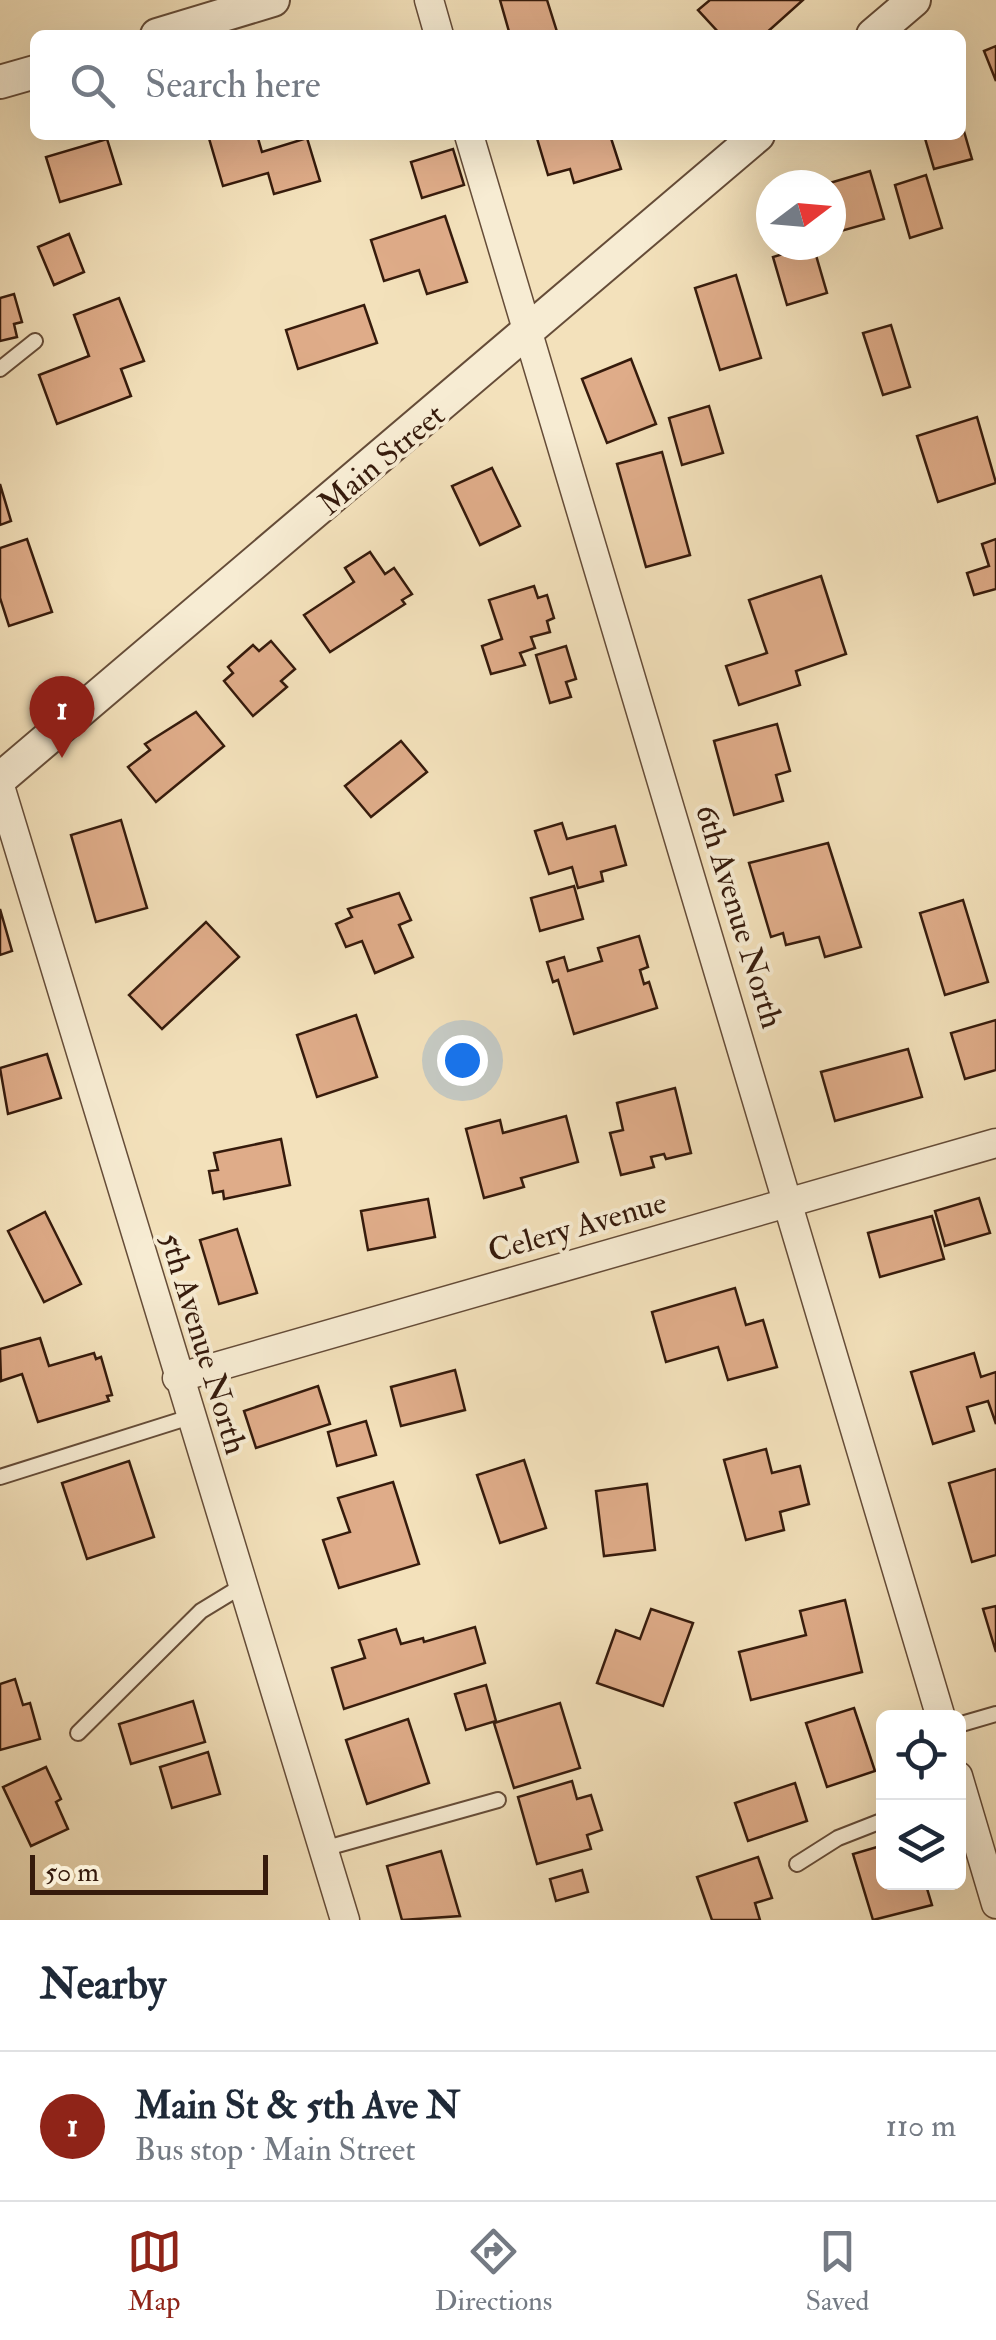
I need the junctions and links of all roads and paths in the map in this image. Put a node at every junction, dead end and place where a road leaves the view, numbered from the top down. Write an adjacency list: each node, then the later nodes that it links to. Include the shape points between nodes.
1 (274, 0): 4 (street)
2 (429, 0): 5 (street)
3 (914, 0): 6 (street)
4 (174, 30)
5 (438, 30)
6 (880, 30)
7 (30, 73): 8 (street)
8 (0, 82)
9 (471, 140): 11 (street, 6th Avenue North)
10 (752, 140): 11 (street, Main Street)
11 (529, 334): 14 (street, Main Street); 16 (street, 6th Avenue North)
12 (34, 341): 13 (lane)
13 (0, 369)
14 (0, 782): 17 (street, 5th Avenue North)
15 (996, 1143): 16 (street, Celery Avenue)
16 (790, 1201): 17 (street, Celery Avenue); 21 (street, 6th Avenue North)
17 (177, 1378): 18 (street, 5th Avenue North)
18 (190, 1417): 19 (lane); 20 (street, 5th Avenue North)
19 (0, 1477)
20 (242, 1586): 24 (lane, via 200,1611); 28 (street, 5th Avenue North)
21 (939, 1710)
22 (996, 1714): 23 (lane)
23 (966, 1723)
24 (78, 1733)
25 (498, 1800): 28 (lane)
26 (964, 1800): 30 (street)
27 (876, 1823): 29 (lane)
28 (324, 1849): 31 (street, 5th Avenue North)
29 (797, 1864)
30 (996, 1904)
31 (345, 1920)

